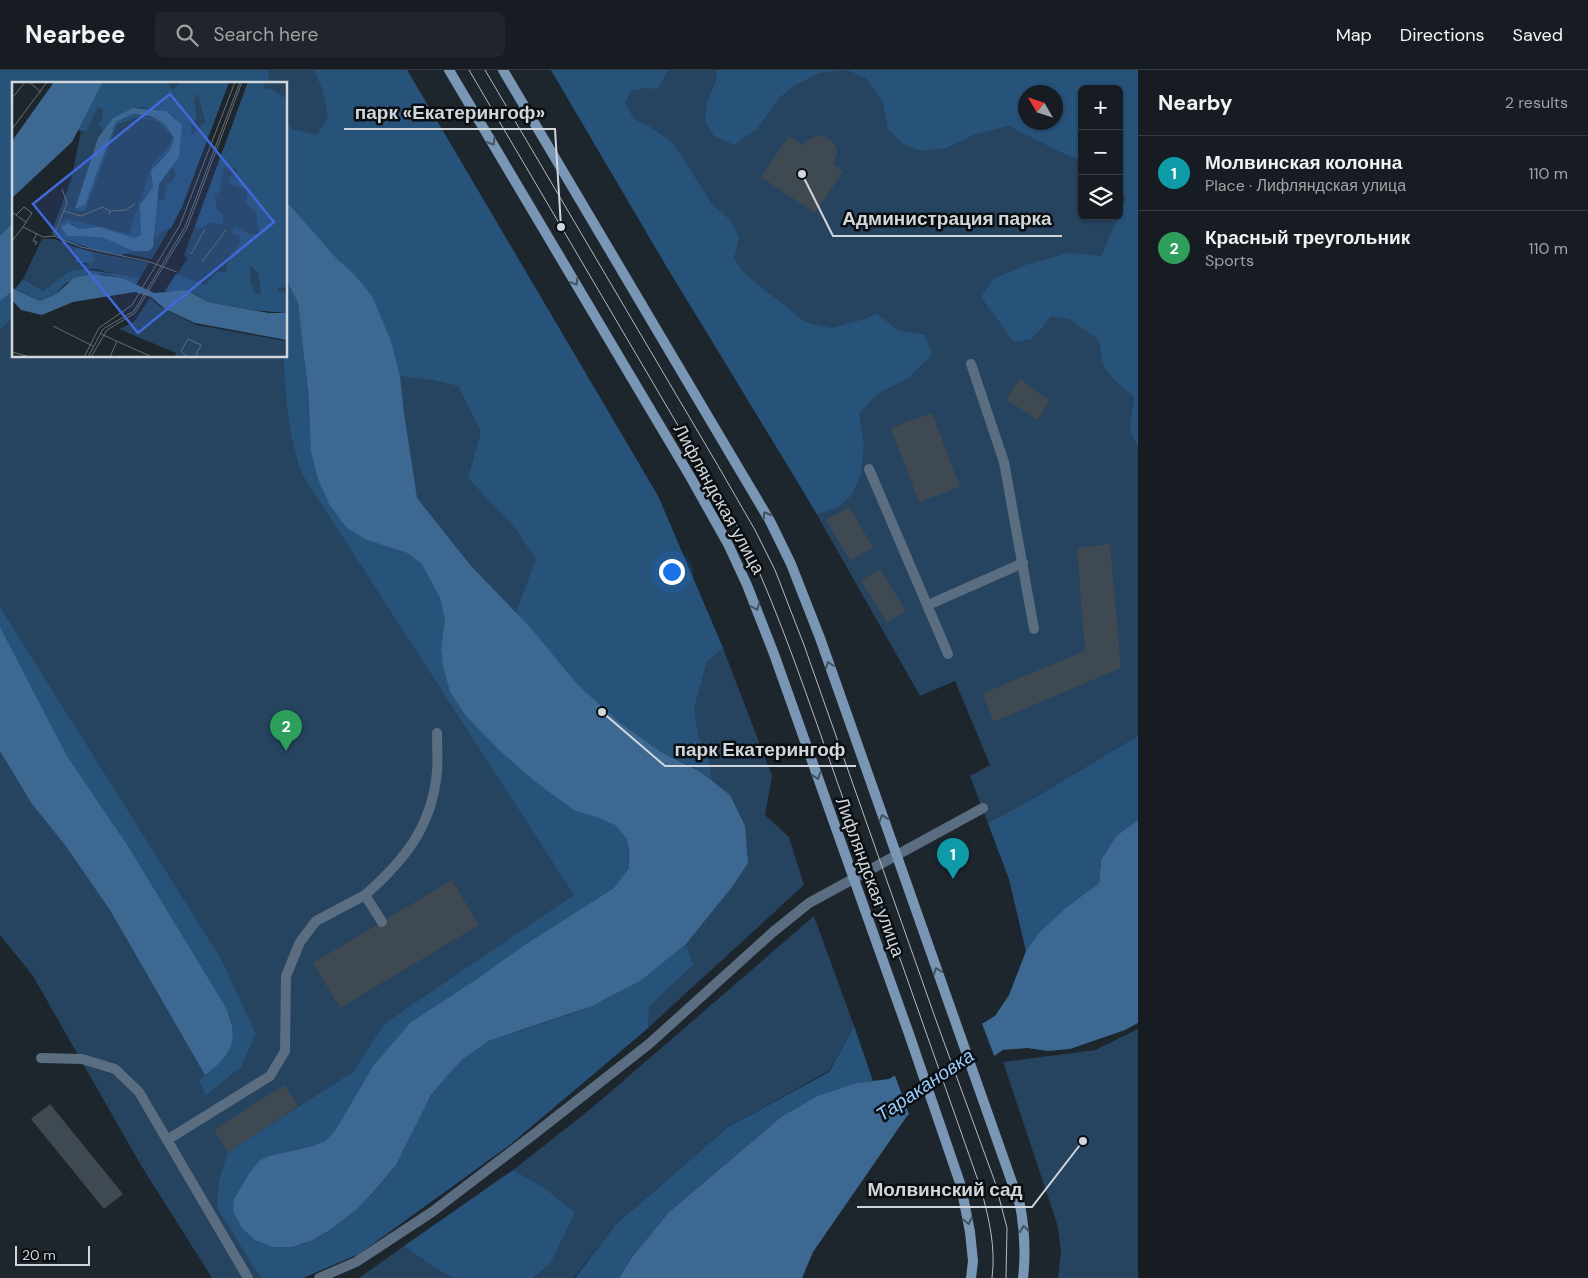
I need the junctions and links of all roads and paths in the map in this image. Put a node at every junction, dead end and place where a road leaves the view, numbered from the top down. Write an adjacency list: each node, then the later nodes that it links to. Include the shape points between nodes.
1 (450, 70): 12 (main road, Лифляндская улица, one-way to 12, via 728,544 771,646)
2 (504, 70): 11 (main road, Лифляндская улица, one-way to 2, via 820,638 770,521)
3 (971, 364): 5 (lane, via 1004,462)
4 (869, 469): 6 (lane)
5 (1023, 563): 6 (lane); 7 (lane)
6 (928, 605): 8 (lane)
7 (1034, 629)
8 (948, 654)
9 (437, 733): 13 (lane, via 437,771 430,807 412,846)
10 (983, 808): 11 (lane)
11 (896, 855): 12 (lane); 20 (main road, Лифляндская улица, one-way to 11, via 1026,1254 1020,1205)
12 (854, 878): 18 (lane, via 809,903 649,1044 432,1212 356,1262); 19 (main road, Лифляндская улица, one-way to 19, via 961,1186 970,1232)
13 (365, 895): 14 (lane); 16 (lane, via 316,921 300,942 286,976 286,1050 270,1076)
14 (382, 922)
15 (41, 1058): 16 (lane, via 82,1059 115,1070 139,1092)
16 (167, 1140): 17 (lane)
17 (248, 1278)
18 (319, 1278)
19 (971, 1278)
20 (1023, 1278)

